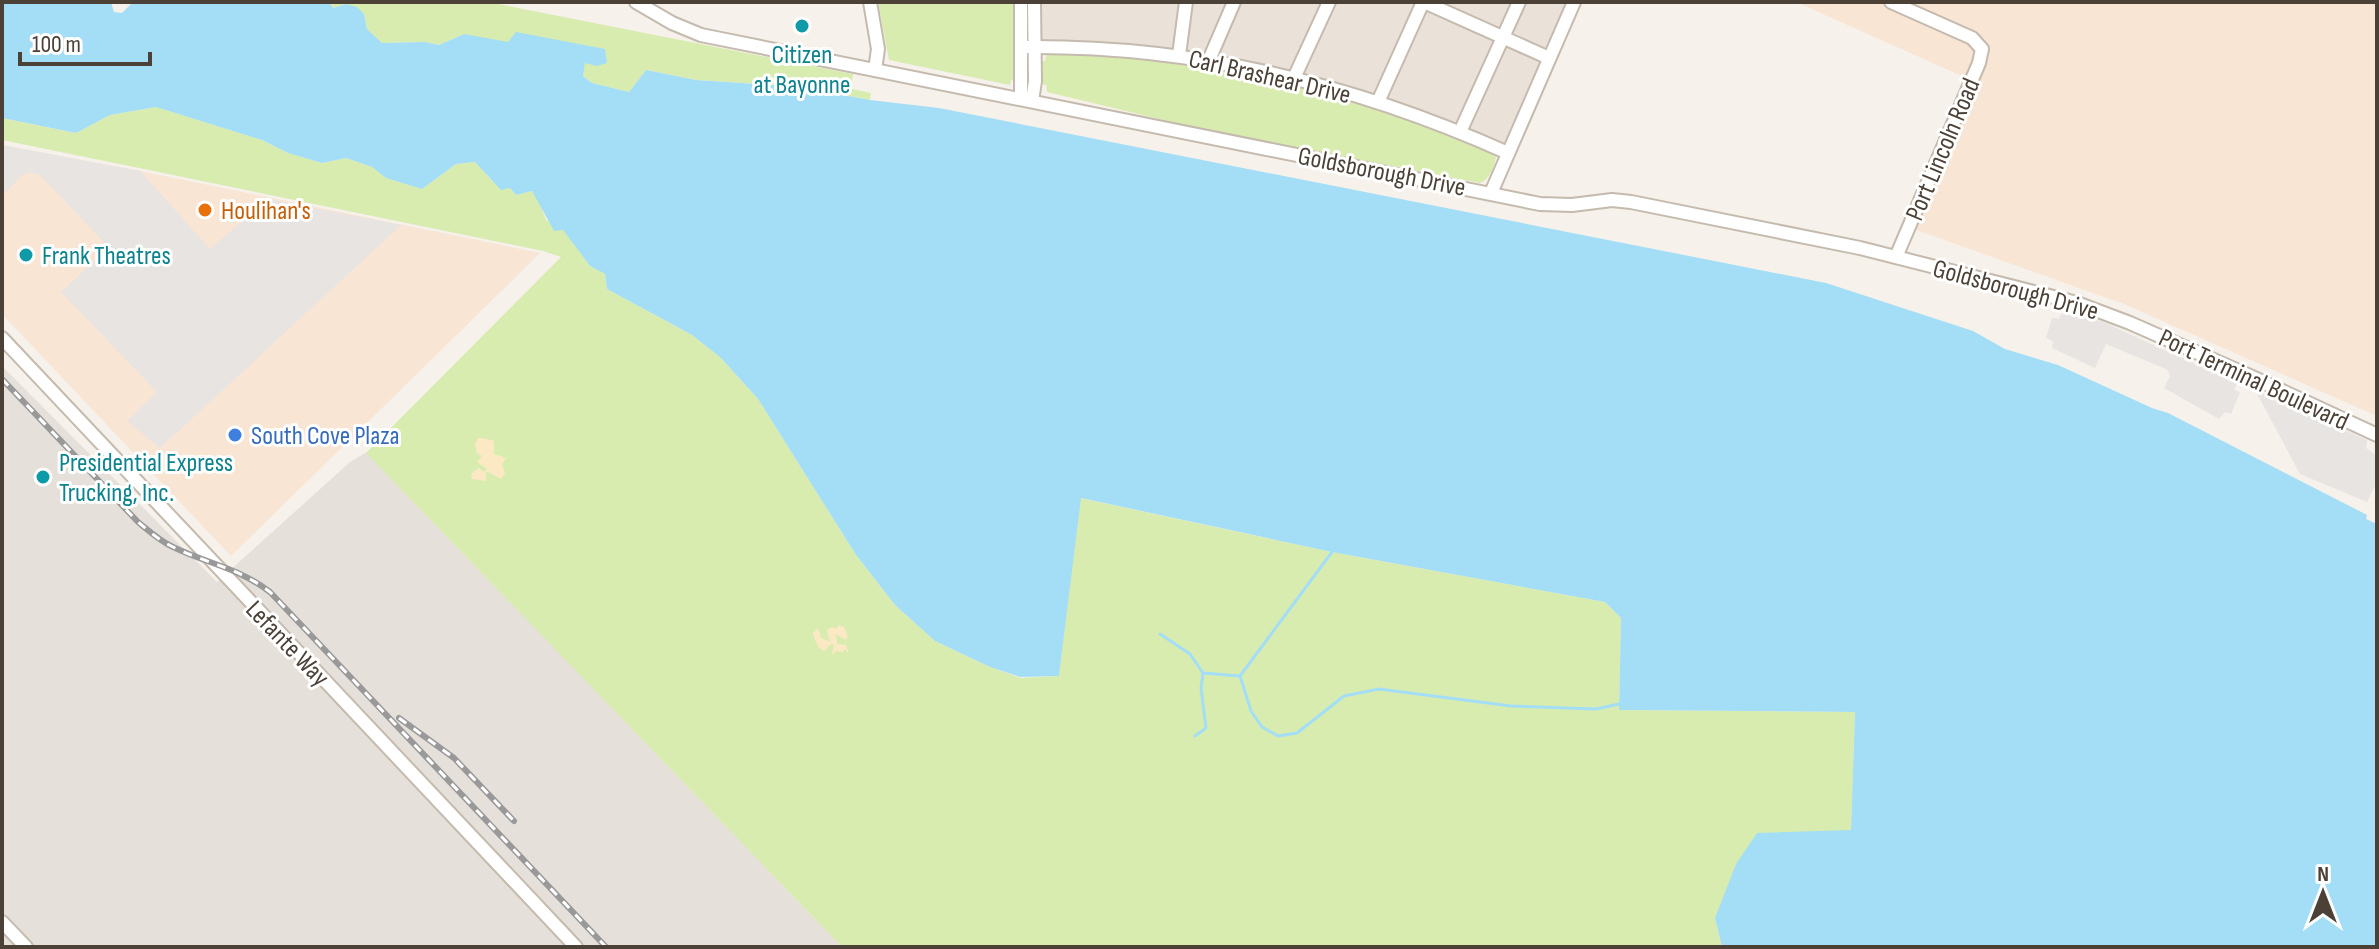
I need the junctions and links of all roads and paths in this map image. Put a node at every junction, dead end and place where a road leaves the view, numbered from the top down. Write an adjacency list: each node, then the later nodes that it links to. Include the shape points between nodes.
1 (636, 2): 13 (street, Goldsborough Drive)
2 (668, 2): 13 (street)
3 (870, 2): 19 (street, via 878,49)
4 (1021, 2): 15 (street)
5 (1034, 2): 15 (street)
6 (1186, 2): 16 (street)
7 (1234, 2): 18 (street)
8 (1329, 2): 20 (street)
9 (1424, 2): 14 (street); 22 (street)
10 (1519, 2): 14 (street)
11 (1574, 2): 17 (street)
12 (1891, 2): 26 (street, Port Lincoln Road, via 1972,38 1982,49)
13 (660, 16): 19 (street, Goldsborough Drive, via 701,35)
14 (1503, 37): 17 (street); 23 (street)
15 (1028, 47): 16 (street, Carl Brashear Drive); 21 (street)
16 (1179, 55): 18 (street, Carl Brashear Drive)
17 (1549, 58): 24 (street)
18 (1209, 60): 20 (street, Carl Brashear Drive)
19 (875, 70): 21 (street, Goldsborough Drive)
20 (1294, 78): 22 (street, Carl Brashear Drive)
21 (1027, 100): 25 (street, Goldsborough Drive)
22 (1378, 102): 23 (street, Carl Brashear Drive)
23 (1460, 132): 24 (street, Carl Brashear Drive)
24 (1508, 153): 25 (street)
25 (1491, 193): 26 (street, Goldsborough Drive, via 1556,205 1624,201)
26 (1896, 257): 27 (street, Goldsborough Drive, via 2077,303)
27 (2130, 323): 29 (street, Port Terminal Boulevard)
28 (2, 338): 32 (street, Lefante Way)
29 (2377, 435)
30 (2, 922): 31 (street)
31 (26, 947)
32 (576, 947)

